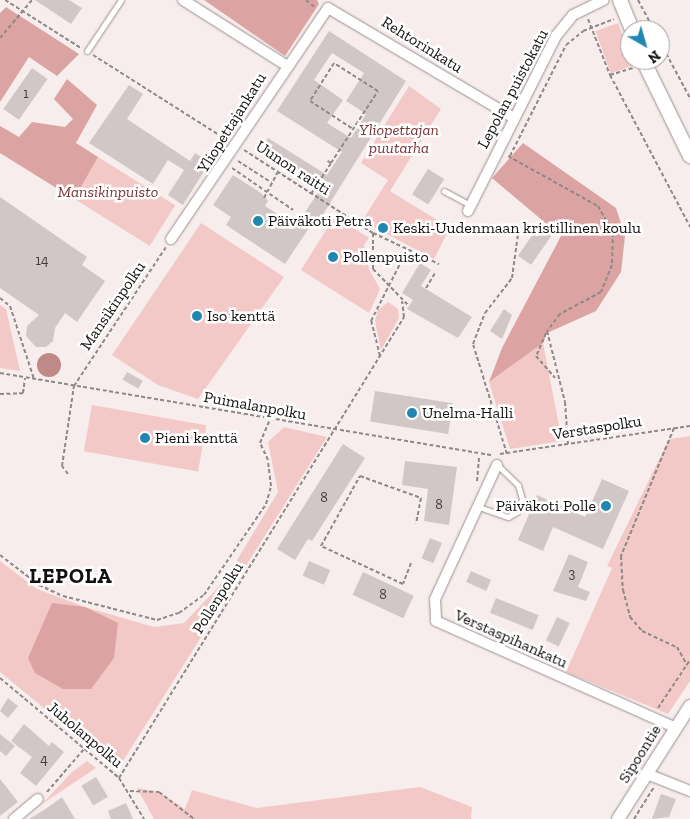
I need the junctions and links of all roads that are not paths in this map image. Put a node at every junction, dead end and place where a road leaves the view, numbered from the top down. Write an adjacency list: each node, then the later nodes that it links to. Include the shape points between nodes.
1 (121, 0): 7 (lane)
2 (183, 0): 8 (street)
3 (604, 0): 10 (street, Lepolan puistokatu, via 573,15 556,36)
4 (620, 0): 5 (main road)
5 (628, 20)
6 (317, 21): 8 (street, Yliopettajankatu); 10 (street, Rehtorinkatu, via 333,7)
7 (87, 52)
8 (286, 65): 14 (street, Yliopettajankatu, via 237,147)
9 (642, 70): 11 (main road)
10 (514, 118): 13 (street, Lepolan puistokatu)
11 (690, 156)
12 (444, 191): 13 (lane)
13 (469, 208)
14 (171, 239)
15 (497, 465): 16 (street, Verstaspihankatu); 16 (lane, via 518,485 522,499 517,512 508,517)
16 (476, 505): 18 (street, Verstaspihankatu, via 434,600 436,620)
17 (690, 706): 18 (street, Sipoontie)
18 (676, 728): 19 (street, Sipoontie)
19 (653, 776): 20 (street); 23 (street, Sipoontie)
20 (690, 792)
21 (38, 799): 22 (street)
22 (14, 819)
23 (618, 819)

